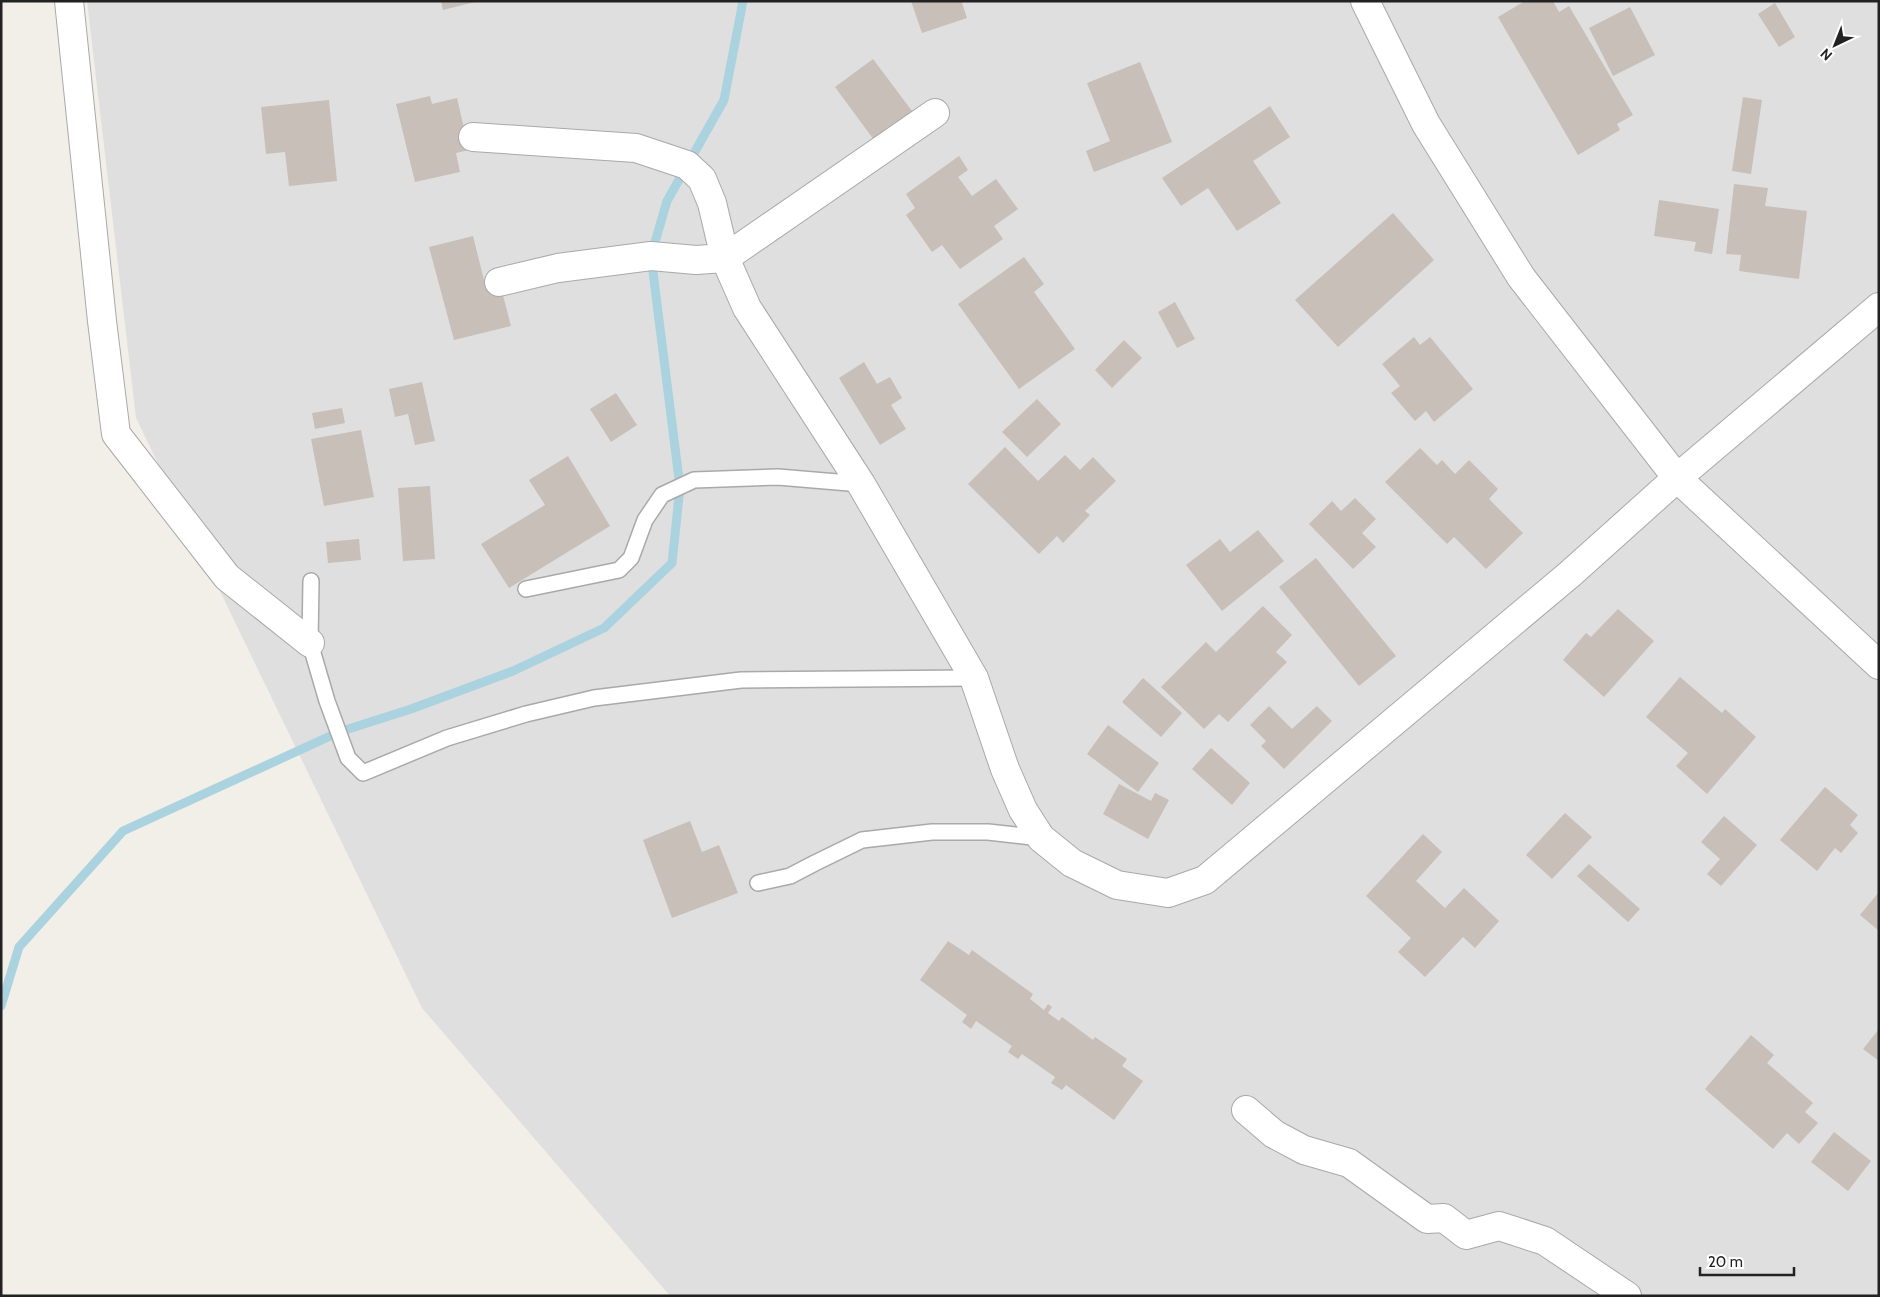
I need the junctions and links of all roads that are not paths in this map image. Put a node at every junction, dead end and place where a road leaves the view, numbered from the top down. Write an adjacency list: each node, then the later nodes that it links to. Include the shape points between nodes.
1 (69, 1): 12 (street, via 116,434 227,577)
2 (1365, 1): 8 (street, via 1426,124 1521,277)
3 (934, 113): 5 (street)
4 (473, 137): 5 (street, via 636,148 687,165 702,179 712,203)
5 (725, 258): 6 (street, via 696,260 651,256 558,268); 9 (street, via 747,308)
6 (499, 282)
7 (1879, 307): 8 (street)
8 (1677, 478): 13 (street); 15 (street, via 1570,574 1205,880 1168,894 1117,885 1072,863)
9 (860, 484): 11 (lane, via 778,477 694,480 662,495 645,520 631,558 619,570); 14 (street)
10 (311, 581): 12 (lane)
11 (526, 589)
12 (310, 643): 14 (lane, via 348,758 363,773 447,738 594,698 742,680)
13 (1879, 665)
14 (974, 678): 15 (street, via 1005,769)
15 (1040, 838): 16 (lane, via 988,832 932,832 862,840 790,876)
16 (758, 883)
17 (1246, 1110): 18 (street, via 1274,1134 1304,1150 1349,1163 1427,1218 1444,1218 1466,1235 1499,1226 1545,1241)
18 (1627, 1296)

